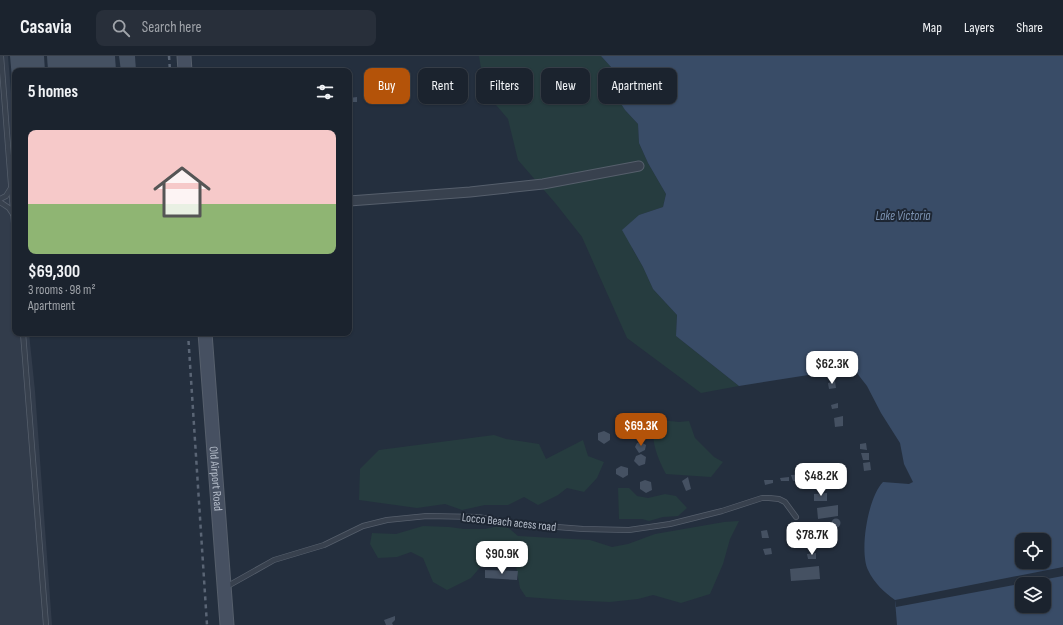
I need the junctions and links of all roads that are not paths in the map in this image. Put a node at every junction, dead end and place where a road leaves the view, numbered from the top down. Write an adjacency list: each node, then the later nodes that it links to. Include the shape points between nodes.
1 (1, 56): 5 (lane)
2 (184, 56): 3 (main road)
3 (185, 68)
4 (639, 166): 7 (street, via 543,184)
5 (11, 188): 6 (lane); 8 (lane)
6 (0, 200): 9 (lane)
7 (352, 201)
8 (12, 202)
9 (12, 213)
10 (23, 336): 14 (lane)
11 (204, 336): 13 (main road, Old Airport Road)
12 (796, 517): 13 (lane, Locco Beach acess road, via 779,498 762,498 670,524 629,530 583,530 518,524 478,517 427,516 387,520 363,526 324,545 274,560)
13 (224, 588): 15 (main road, Old Airport Road)
14 (46, 625)
15 (227, 625)

